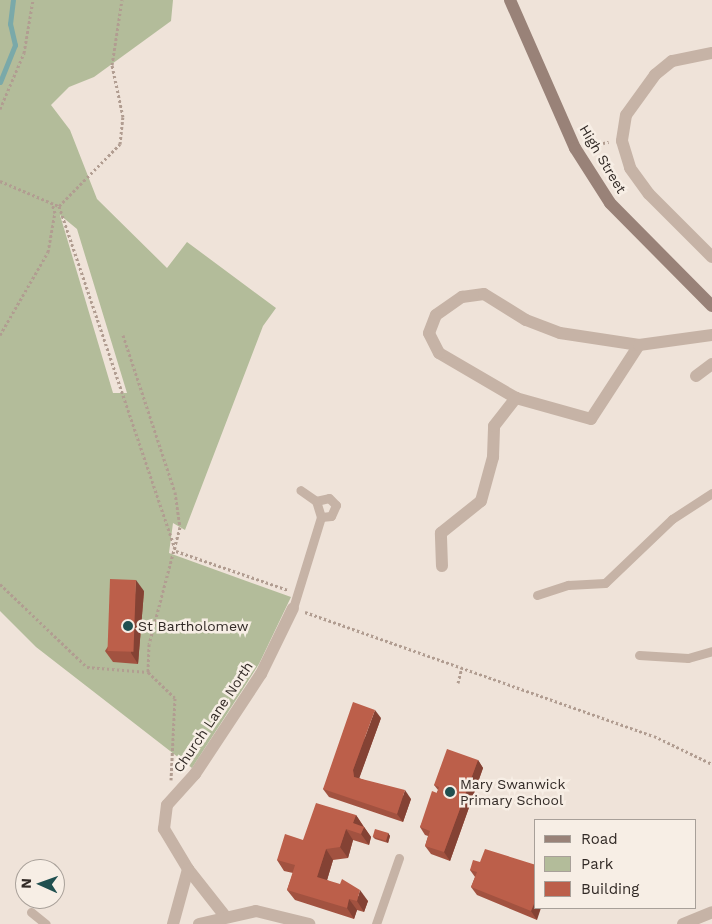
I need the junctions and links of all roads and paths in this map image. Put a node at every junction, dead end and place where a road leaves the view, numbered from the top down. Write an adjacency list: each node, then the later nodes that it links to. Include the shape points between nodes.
1 (33, 0): 5 (path, via 24,53)
2 (122, 0): 10 (path, via 112,65 123,117 120,144)
3 (510, 0): 7 (main road, High Street, via 526,44)
4 (712, 53): 6 (street, High Street, via 672,61 655,75 626,116)
5 (0, 109)
6 (622, 141): 7 (path); 11 (street, High Street, via 630,168 649,194)
7 (575, 148): 12 (main road, High Street, via 610,203)
8 (0, 182): 9 (path)
9 (52, 203): 10 (path); 13 (path, via 55,213 48,252)
10 (59, 206): 24 (path)
11 (712, 257)
12 (712, 306)
13 (0, 335)
14 (123, 335): 24 (path, via 175,492 180,526)
15 (712, 335): 16 (street)
16 (639, 345): 19 (street, via 591,419); 19 (street, via 560,333 526,320 484,294 462,297 436,315 429,333 439,352)
17 (712, 364): 18 (street)
18 (696, 376)
19 (516, 398): 25 (street, via 494,426 493,457 481,501 441,534)
20 (300, 490): 22 (lane)
21 (712, 493): 28 (lane, via 672,519 605,583 568,585)
22 (316, 501): 23 (lane); 23 (lane, via 329,498 336,505 331,516)
23 (320, 517): 27 (lane, Church Lane North)
24 (176, 550): 27 (path); 33 (path, via 149,644)
25 (442, 566)
26 (0, 584): 33 (path, via 87,667)
27 (298, 594): 29 (lane, Church Lane North)
28 (536, 595)
29 (293, 608): 32 (path); 36 (street, Church Lane North, via 261,674 195,774)
30 (712, 651): 31 (lane, via 688,658)
31 (639, 655)
32 (462, 667): 34 (path); 35 (path, via 654,736)
33 (148, 672): 36 (path, via 175,698 175,755)
34 (458, 683)
35 (712, 764)
36 (167, 805): 38 (street, via 164,829)
37 (399, 858): 46 (lane)
38 (188, 869): 41 (street); 43 (street)
39 (31, 912): 42 (lane)
40 (712, 912): 47 (street)
41 (226, 916): 44 (street); 45 (street, via 256,911)
42 (46, 924)
43 (173, 924)
44 (198, 924)
45 (310, 924)
46 (376, 924)
47 (684, 924)

